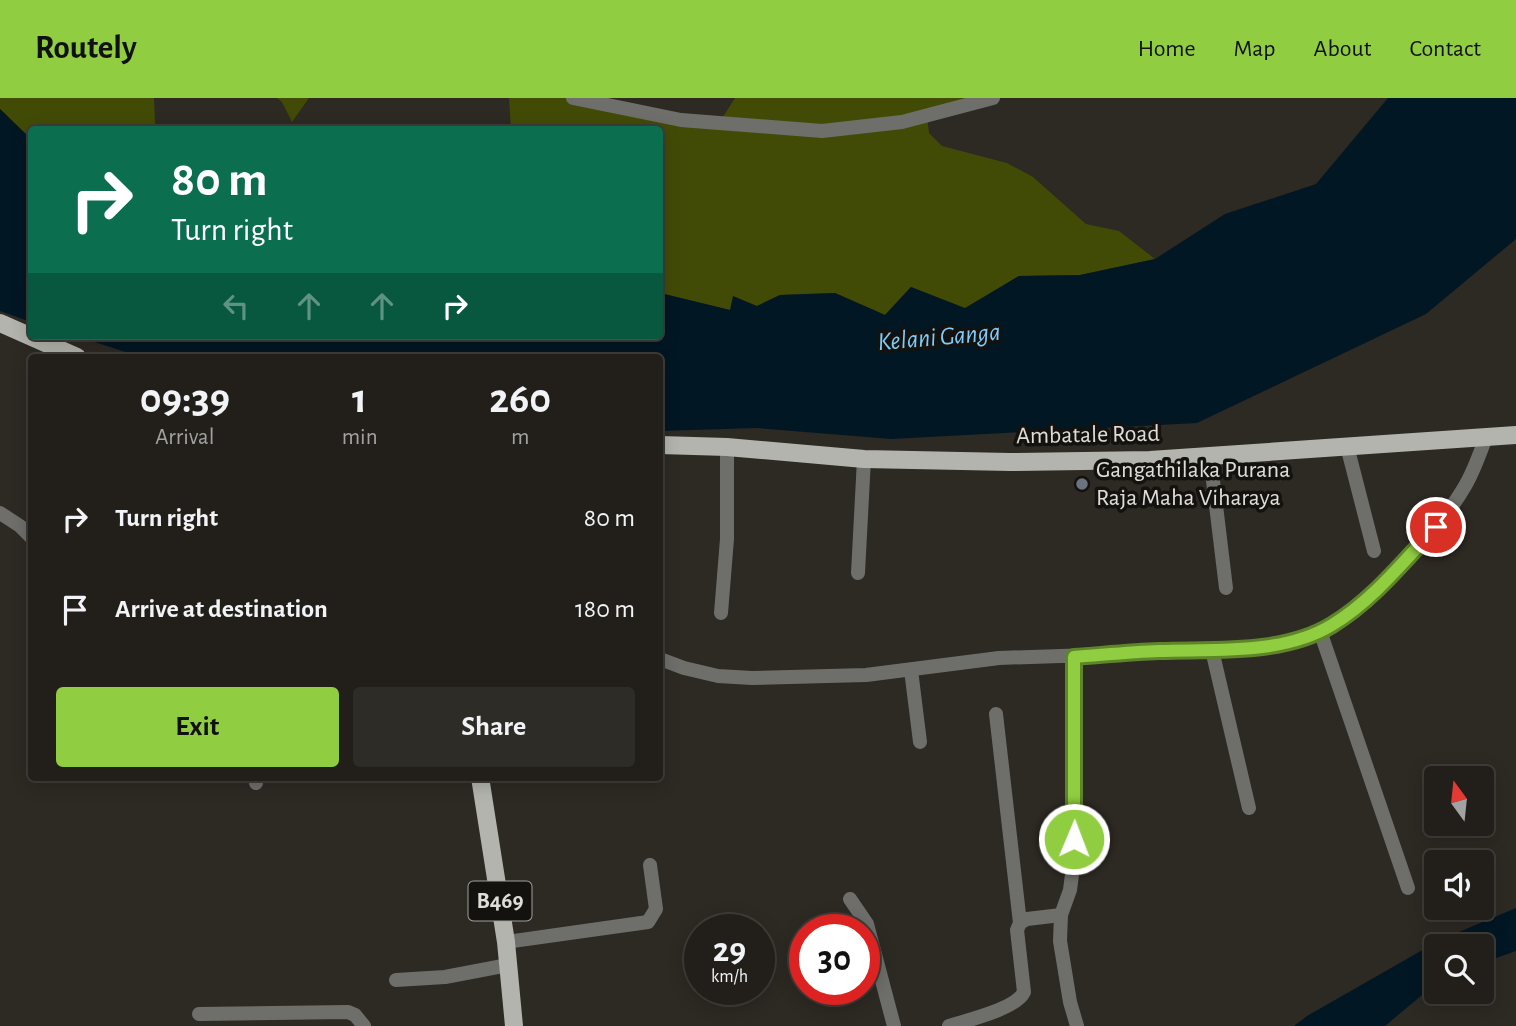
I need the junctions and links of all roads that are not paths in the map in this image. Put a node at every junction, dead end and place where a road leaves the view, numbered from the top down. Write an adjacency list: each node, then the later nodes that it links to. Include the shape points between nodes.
1 (573, 98): 2 (street, via 681,120 822,131 902,122)
2 (993, 98)
3 (0, 323): 4 (main road)
4 (28, 335)
5 (38, 340): 6 (main road)
6 (70, 354)
7 (1516, 435): 8 (main road, Ambatale Road)
8 (1486, 437): 10 (main road, Ambatale Road); 20 (street, via 1449,512 1382,586)
9 (663, 445): 11 (main road, Ambatale Road)
10 (1347, 446): 12 (main road, Ambatale Road); 16 (street)
11 (727, 447): 13 (main road, Ambatale Road); 19 (street)
12 (1210, 456): 13 (main road, Ambatale Road); 18 (street)
13 (864, 459): 17 (street)
14 (0, 513): 15 (street)
15 (28, 534)
16 (1374, 551)
17 (858, 573)
18 (1226, 588)
19 (721, 613)
20 (1320, 631): 21 (street, via 1277,645); 30 (street)
21 (1212, 650): 22 (street); 28 (street)
22 (1074, 657): 24 (street, via 999,658); 32 (street, via 1073,867)
23 (663, 660): 24 (street, via 718,676 752,678)
24 (911, 670): 26 (street)
25 (996, 714): 33 (street)
26 (920, 743)
27 (481, 781): 34 (main road, B469)
28 (1249, 808)
29 (650, 865): 34 (street, via 656,909 648,922)
30 (1408, 888)
31 (850, 899): 40 (street, via 866,925)
32 (1061, 915): 33 (street); 42 (street, via 1060,941)
33 (1020, 923): 41 (street, via 1021,999)
34 (506, 942): 35 (main road, B469)
35 (508, 965): 36 (street, via 445,977); 39 (main road, B469)
36 (396, 980)
37 (200, 1014): 38 (street, via 348,1013)
38 (364, 1026)
39 (514, 1026)
40 (894, 1026)
41 (949, 1026)
42 (1077, 1026)

